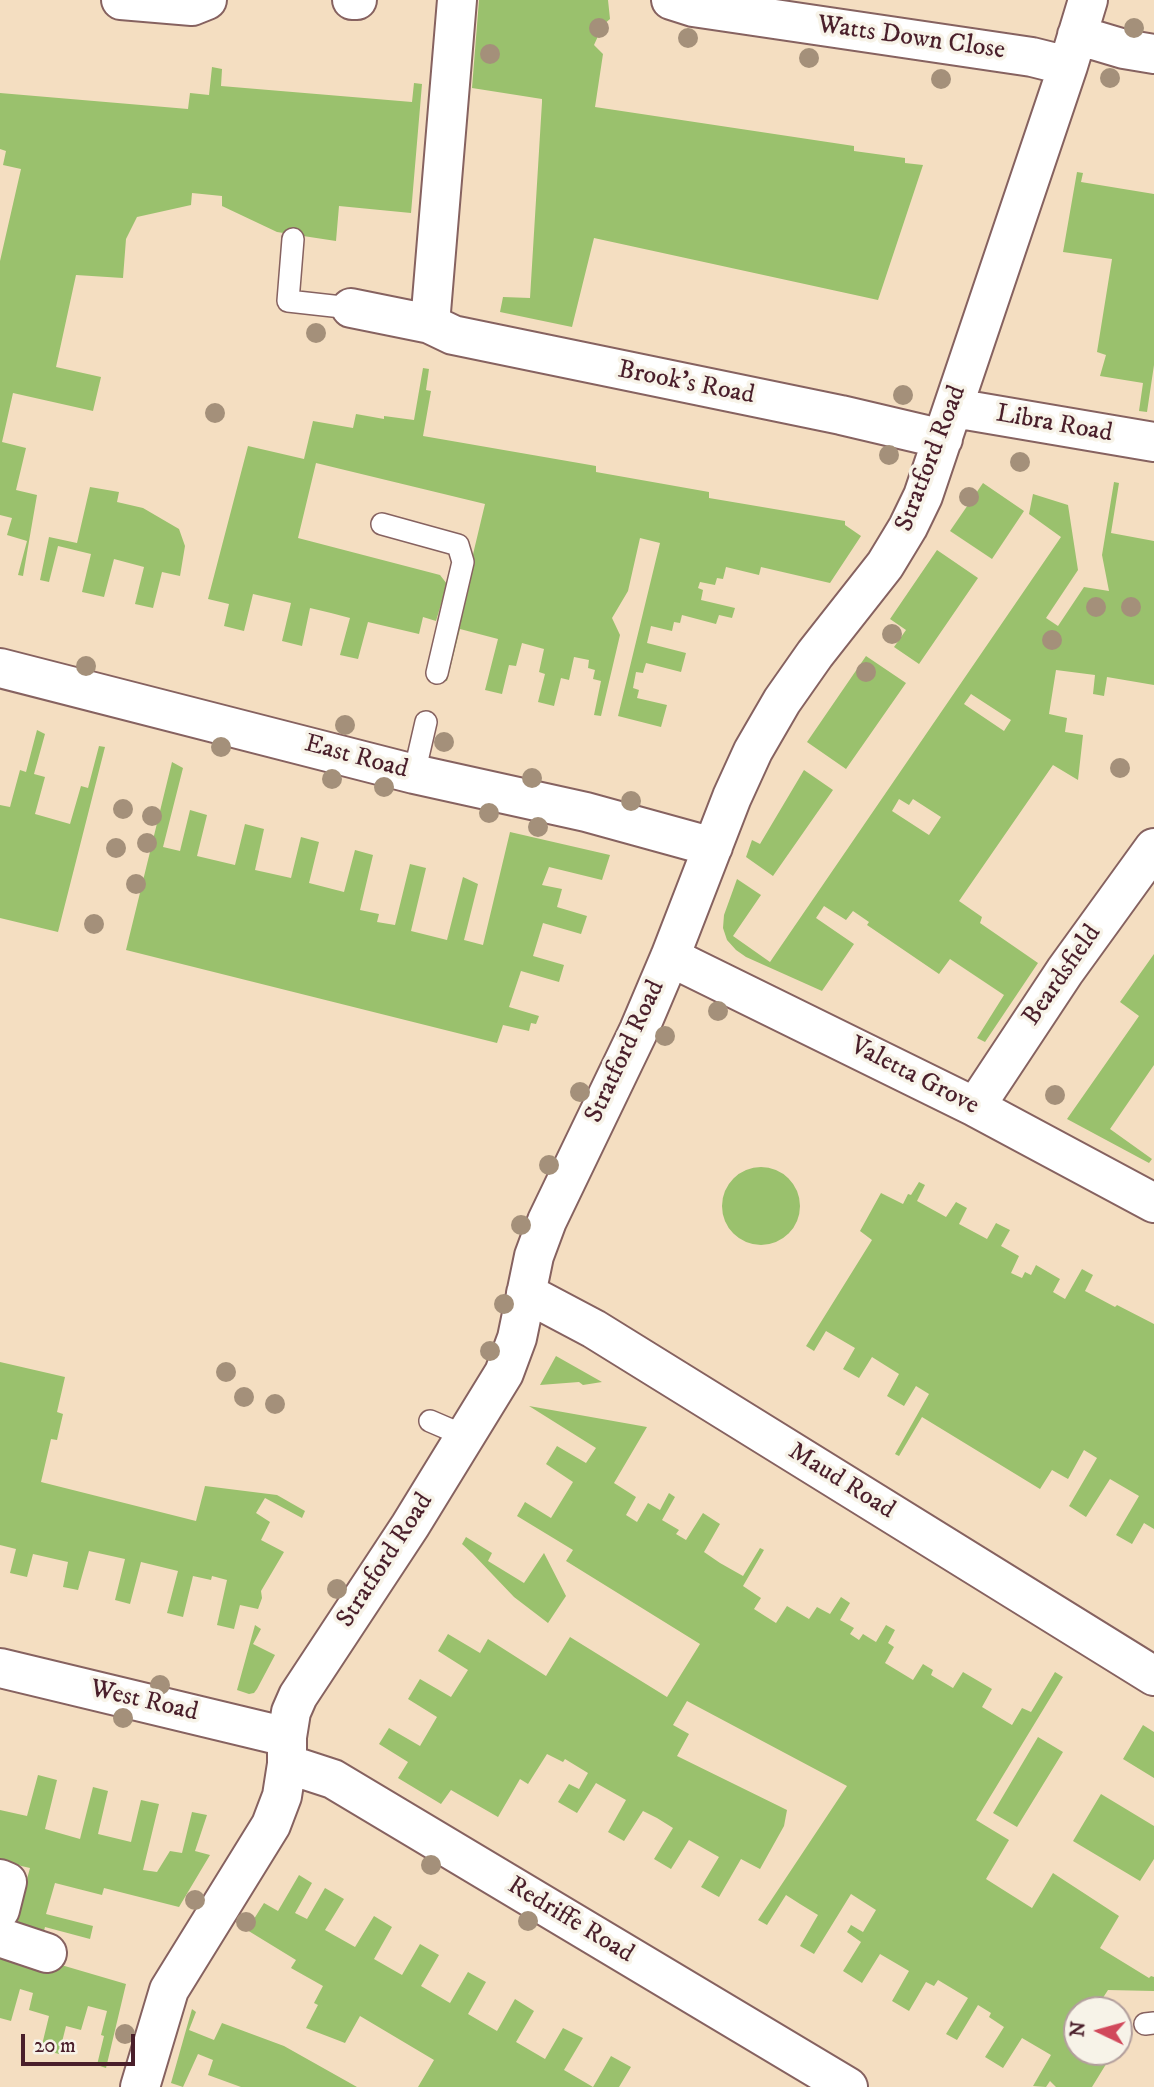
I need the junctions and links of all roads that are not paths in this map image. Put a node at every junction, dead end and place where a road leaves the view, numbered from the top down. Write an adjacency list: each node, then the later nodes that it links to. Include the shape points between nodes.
1 (121, 0): 2 (street, via 192,6)
2 (207, 0)
3 (671, 0): 5 (street, Watts Down Close, via 1032,57)
4 (450, 10): 9 (street)
5 (1078, 34): 6 (street, Watts Down Close); 10 (street, Stratford Road)
6 (1154, 54)
7 (293, 239): 8 (lane, via 288,301)
8 (355, 303): 9 (street, Brook's Road)
9 (430, 324): 10 (street, Brook's Road, via 453,335 841,415)
10 (948, 423): 11 (street, Libra Road); 17 (street, Stratford Road, via 908,527 885,565 782,702 753,751)
11 (1154, 442)
12 (382, 524): 14 (lane, via 458,545 463,562)
13 (0, 668): 16 (street, East Road)
14 (437, 673)
15 (426, 722): 16 (lane)
16 (414, 774): 17 (street, East Road, via 586,811)
17 (713, 847): 19 (street, Stratford Road)
18 (1154, 848): 20 (street, Beardsfield)
19 (670, 957): 20 (street, Valetta Grove); 22 (street, Stratford Road, via 547,1221)
20 (975, 1107): 21 (street, Valetta Grove)
21 (1154, 1203)
22 (526, 1293): 24 (street, Stratford Road, via 504,1373); 26 (street, Maud Road, via 594,1329)
23 (430, 1421): 24 (lane)
24 (466, 1436): 27 (street, Stratford Road, via 298,1696 290,1712)
25 (0, 1668): 27 (street, West Road)
26 (1154, 1676)
27 (287, 1750): 32 (street, Stratford Road, via 282,1796 271,1825 169,1990); 33 (street, Redriffe Road)
28 (0, 1879): 29 (street, via 7,1882)
29 (0, 1910)
30 (0, 1936): 31 (street)
31 (47, 1952)
32 (140, 2087)
33 (848, 2087)

